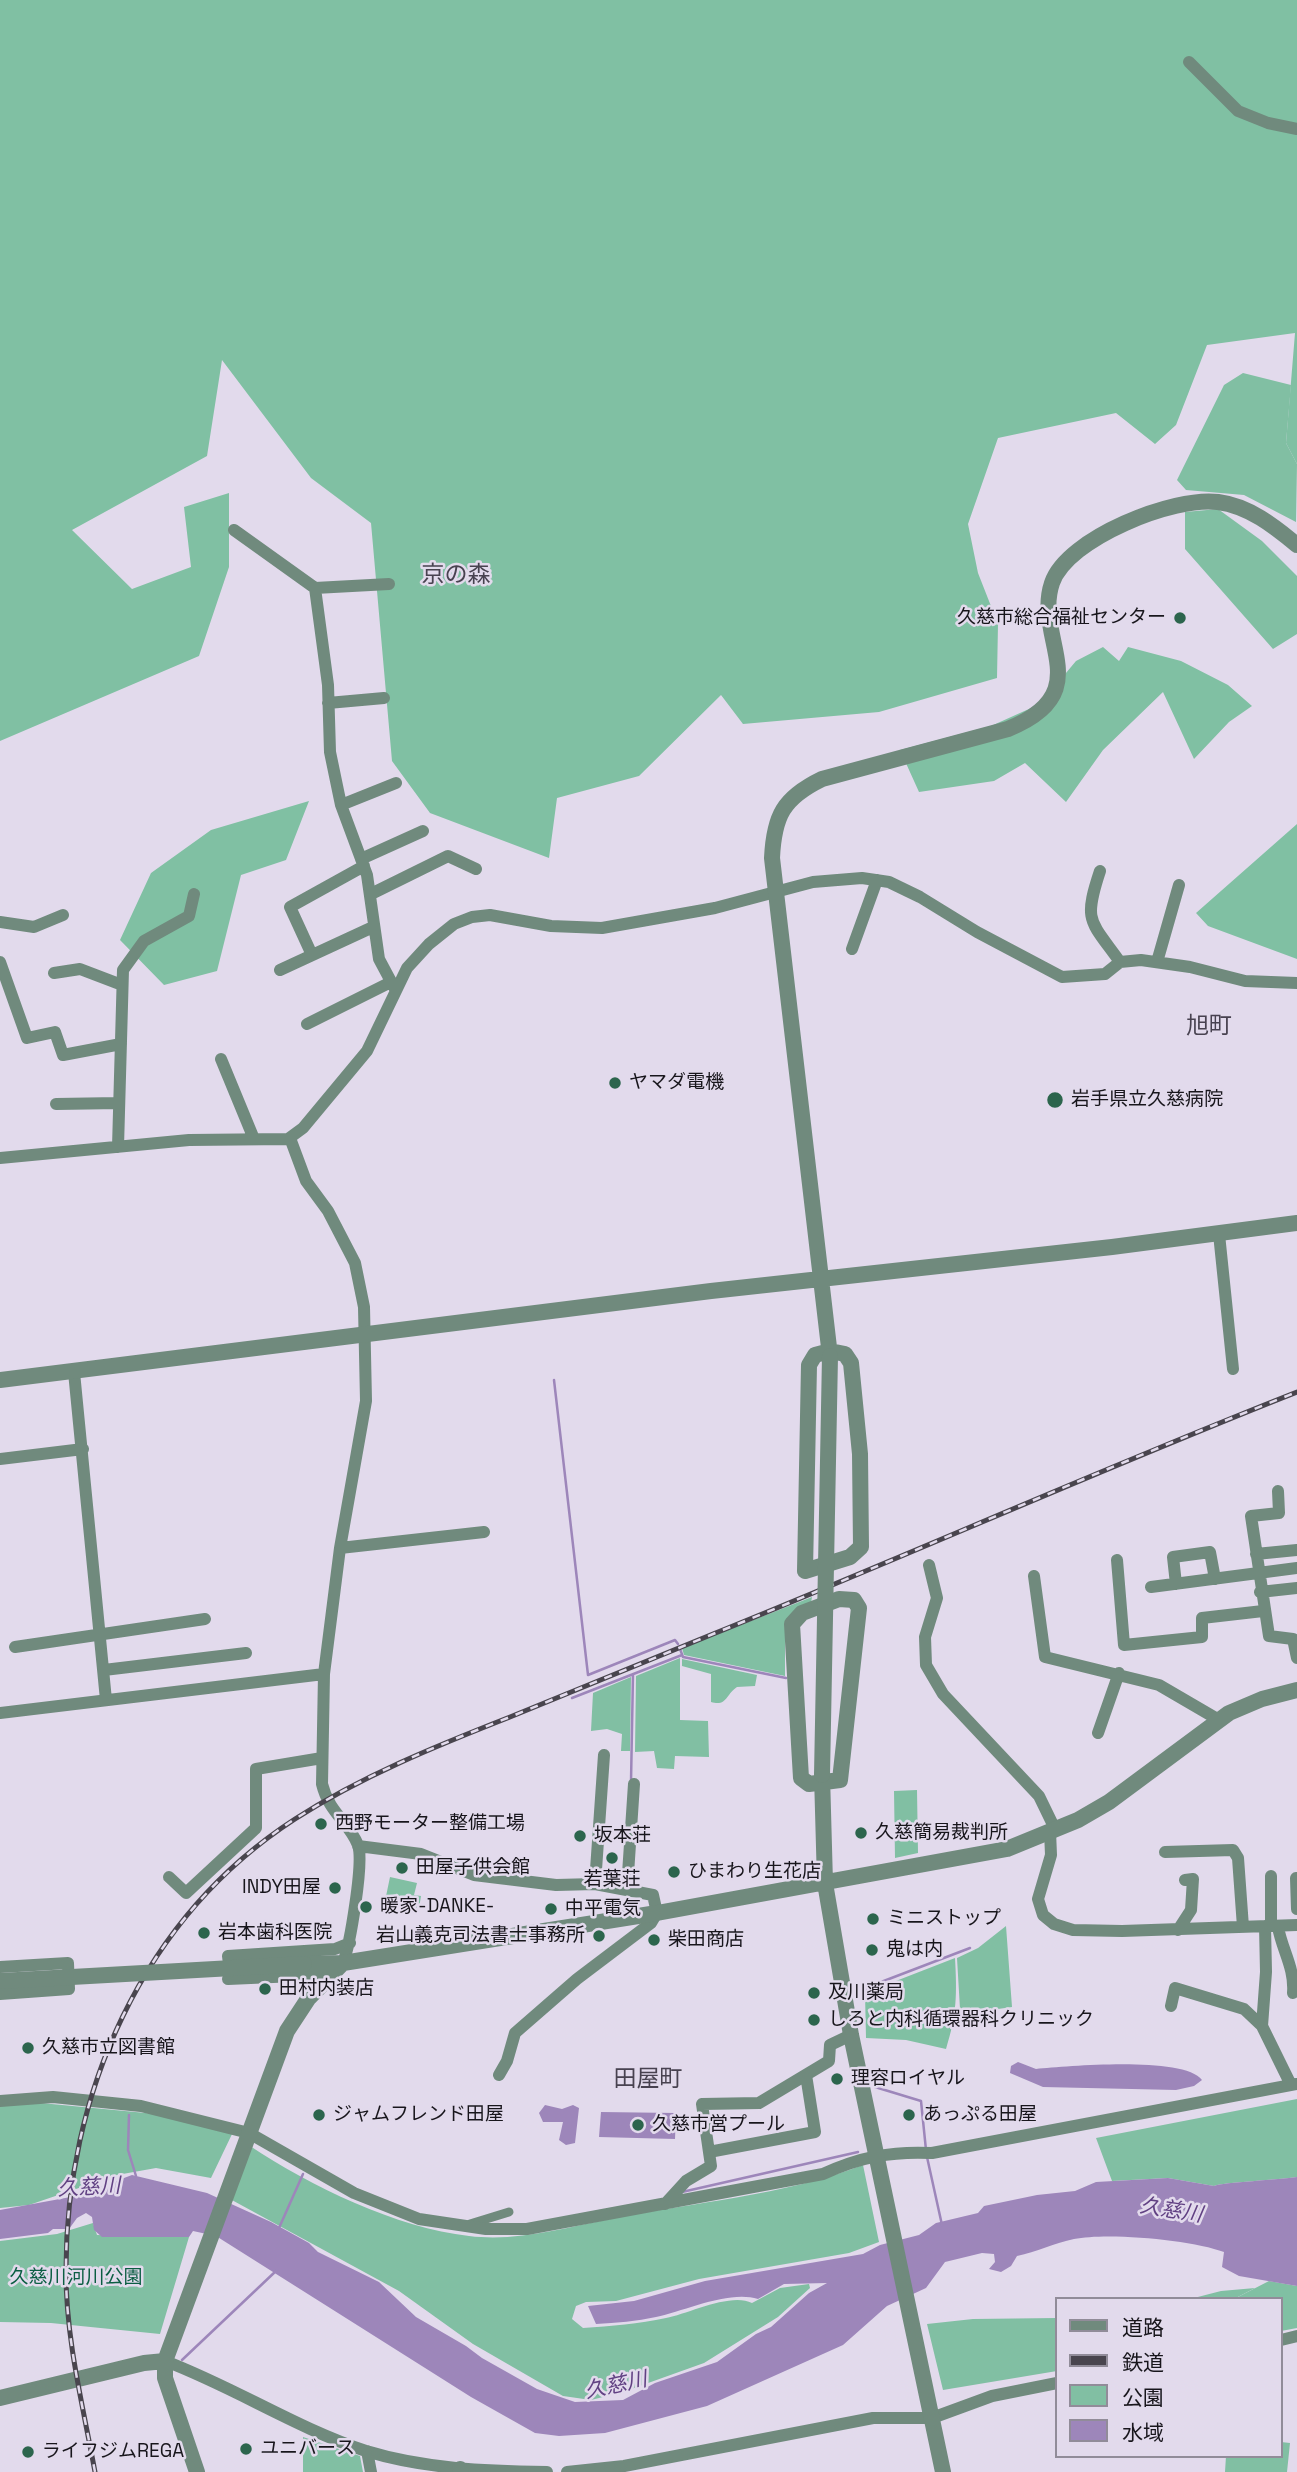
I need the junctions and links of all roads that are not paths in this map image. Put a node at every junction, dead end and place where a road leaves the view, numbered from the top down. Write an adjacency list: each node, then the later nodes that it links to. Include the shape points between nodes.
1 (1189, 62): 2 (street, via 1238,111)
2 (1297, 129)
3 (234, 530): 6 (street)
4 (1297, 545): 17 (street, via 1243,508 1201,500 1126,523 1082,549 1052,580 1049,617 1058,668 1055,688 1044,705 1030,720 1008,729 806,787 778,815 773,832)
5 (389, 584): 6 (street)
6 (315, 588): 8 (street)
7 (384, 698): 8 (street)
8 (328, 703): 10 (street, via 330,752)
9 (396, 783): 10 (street)
10 (341, 805): 12 (street)
11 (423, 831): 12 (street)
12 (363, 862): 19 (street); 24 (street, via 290,907)
13 (476, 869): 19 (street, via 448,856)
14 (1100, 871): 26 (street, via 1089,904 1093,924)
15 (877, 880): 17 (street, via 833,879); 23 (street); 26 (street, via 920,897 1062,976 1105,974)
16 (1179, 885): 27 (street)
17 (777, 893): 32 (street, via 602,928 551,926 490,915 472,917 454,924 429,944); 44 (street)
18 (194, 894): 31 (street, via 189,916 144,941 123,970)
19 (371, 894): 22 (street)
20 (63, 915): 21 (street, via 34,927)
21 (0, 922)
22 (373, 927): 24 (street); 32 (street, via 379,959)
23 (852, 949)
24 (312, 955): 28 (street)
25 (0, 962): 34 (street, via 27,1038 55,1032 63,1055)
26 (1120, 962): 27 (street)
27 (1157, 962): 30 (street, via 1245,981)
28 (280, 970)
29 (54, 973): 31 (street, via 80,970)
30 (1297, 983)
31 (122, 985): 34 (street)
32 (393, 986): 33 (street); 38 (street, via 367,1051 303,1128)
33 (307, 1024)
34 (121, 1044): 36 (street)
35 (221, 1059): 39 (street)
36 (119, 1103): 37 (street); 40 (street)
37 (56, 1104)
38 (289, 1138): 39 (street); 45 (street, via 306,1181 355,1263 364,1307)
39 (254, 1139): 40 (street)
40 (118, 1147): 41 (street)
41 (0, 1158)
42 (1297, 1223): 43 (street)
43 (1219, 1234): 44 (street); 47 (street)
44 (822, 1279): 45 (street); 46 (street)
45 (364, 1336): 48 (street); 54 (street, via 366,1401)
46 (830, 1353): 46 (street, via 845,1354 851,1363 860,1454 862,1547 850,1557 805,1571 809,1365 815,1355); 83 (street, bridge)
47 (1233, 1369)
48 (74, 1372): 49 (street); 50 (street)
49 (0, 1380)
50 (83, 1449): 51 (street); 69 (street)
51 (0, 1459)
52 (1278, 1491): 56 (street, via 1279,1513 1251,1516)
53 (484, 1532): 54 (street)
54 (340, 1548): 75 (street)
55 (1297, 1550): 56 (street)
56 (1256, 1554): 60 (street)
57 (1116, 1560): 67 (street, via 1124,1645 1202,1637 1202,1618)
58 (929, 1565): 85 (street, via 937,1598 925,1637 926,1665 943,1694 1039,1796)
59 (1297, 1569): 60 (street)
60 (1258, 1573): 62 (street); 66 (street)
61 (1034, 1576): 74 (street, via 1045,1657)
62 (1215, 1579): 63 (street); 63 (street, via 1210,1552 1173,1557)
63 (1176, 1584): 64 (street)
64 (1151, 1587)
65 (1297, 1588): 66 (street)
66 (1261, 1592): 67 (street)
67 (1263, 1611): 72 (street, via 1269,1636 1293,1639)
68 (205, 1619): 69 (street)
69 (100, 1636): 70 (street); 73 (street)
70 (15, 1647)
71 (246, 1653): 73 (street)
72 (1297, 1658)
73 (104, 1670): 77 (street)
74 (1119, 1673): 79 (street, via 1158,1685); 80 (street)
75 (324, 1674): 77 (street); 82 (street)
76 (1297, 1690): 79 (street, via 1262,1699)
77 (106, 1700): 78 (street)
78 (0, 1713)
79 (1219, 1720): 85 (street, via 1109,1802)
80 (1098, 1733)
81 (604, 1755): 93 (street)
82 (322, 1758): 86 (street, via 326,1800); 89 (street, via 256,1769 256,1828 186,1893)
83 (822, 1780): 83 (street, via 809,1784 801,1778 792,1624 802,1613 839,1598 853,1600 859,1608 839,1780); 92 (street)
84 (634, 1784): 94 (street)
85 (1052, 1830): 92 (street, via 1007,1849); 100 (street, via 1051,1855 1038,1899 1043,1915 1054,1924 1073,1930)
86 (358, 1846): 93 (street, via 421,1854 474,1875 556,1885); 101 (street)
87 (1165, 1852): 98 (street, via 1233,1850 1238,1858)
88 (1271, 1876): 99 (street)
89 (169, 1878)
90 (1296, 1878): 95 (street)
91 (1185, 1880): 100 (street, via 1193,1879 1191,1910)
92 (825, 1883): 96 (street); 110 (street)
93 (595, 1884): 94 (street)
94 (627, 1889): 96 (street, via 653,1895)
95 (1297, 1909)
96 (657, 1913): 102 (street); 111 (street, via 651,1923 514,2033 508,2061)
97 (1297, 1925): 99 (street)
98 (1242, 1927): 99 (street); 100 (street)
99 (1271, 1927): 106 (street, via 1290,1960); 109 (street)
100 (1178, 1930)
101 (350, 1942): 102 (street); 104 (street, via 335,1949 228,1956 230,1979 318,1975)
102 (343, 1963): 104 (street); 105 (street, bridge)
103 (0, 1967): 107 (street, via 68,1964 69,1989)
104 (328, 1979): 115 (street, via 287,2031)
105 (0, 1981)
106 (1293, 1993)
107 (0, 1994)
108 (1171, 2006): 109 (street, via 1175,1988 1244,2009)
109 (1262, 2026): 113 (street)
110 (851, 2035): 112 (street, via 830,2045 829,2061); 117 (street)
111 (499, 2075)
112 (806, 2075): 116 (street, via 759,2103 702,2104); 116 (street, via 815,2132)
113 (1294, 2085): 117 (street, via 932,2154 898,2152)
114 (0, 2101): 115 (street, via 53,2097 119,2102)
115 (246, 2139): 120 (street, via 354,2193 419,2219); 121 (street)
116 (709, 2152): 118 (street, via 711,2166 686,2181)
117 (878, 2162): 118 (street, via 853,2160 823,2174); 124 (street)
118 (665, 2204): 120 (street, via 527,2229)
119 (509, 2213): 120 (street)
120 (461, 2225)
121 (167, 2356): 123 (street); 125 (street, via 303,2426); 127 (street, via 165,2378)
122 (1056, 2383): 124 (street)
123 (0, 2398)
124 (930, 2410): 130 (street, via 624,2466); 131 (street)
125 (367, 2451): 126 (street); 128 (street)
126 (461, 2470): 129 (street)
127 (197, 2472)
128 (372, 2472)
129 (547, 2472)
130 (567, 2472)
131 (943, 2472)

